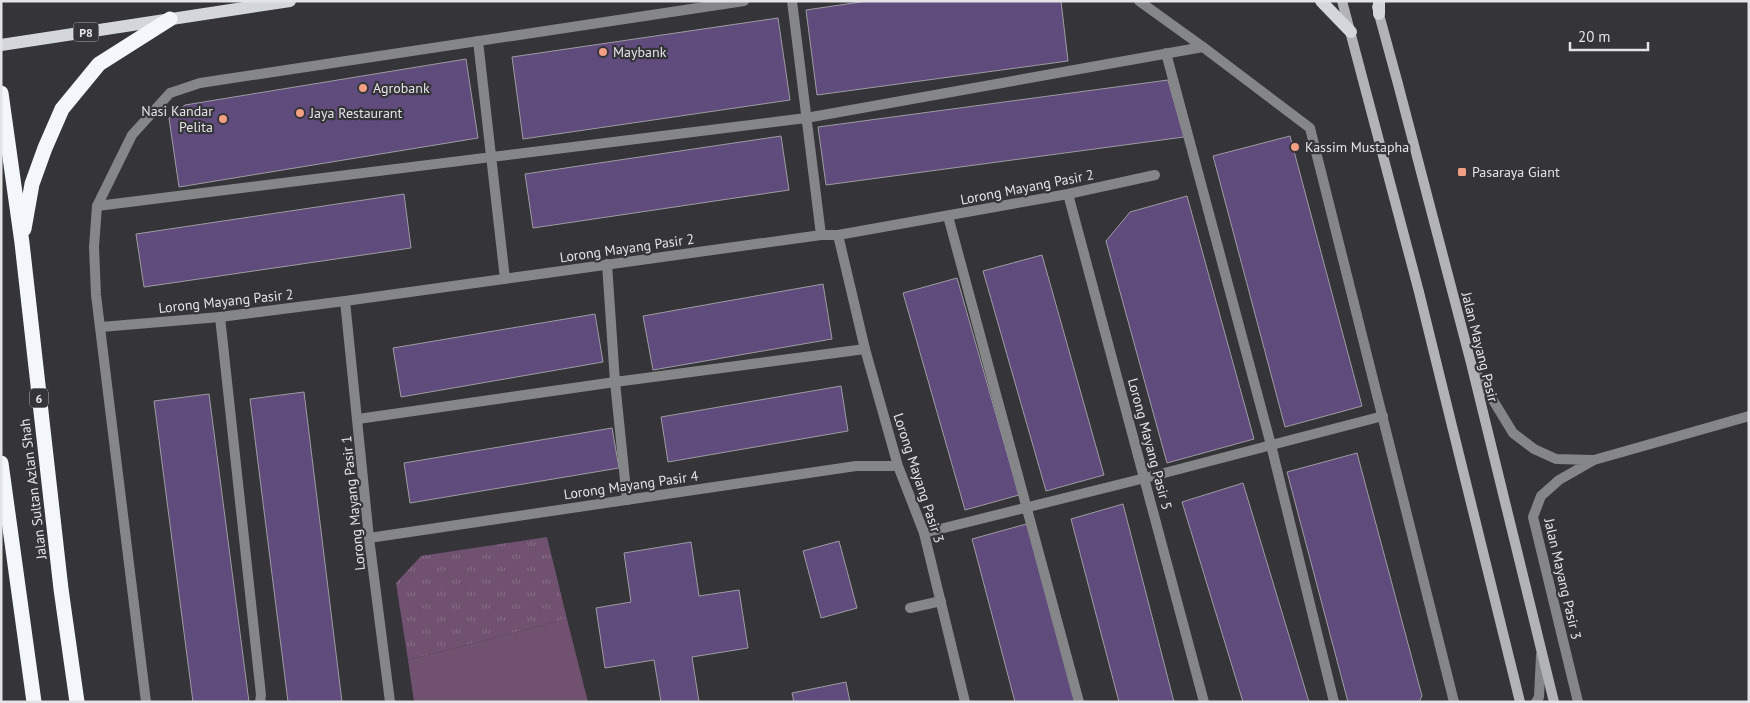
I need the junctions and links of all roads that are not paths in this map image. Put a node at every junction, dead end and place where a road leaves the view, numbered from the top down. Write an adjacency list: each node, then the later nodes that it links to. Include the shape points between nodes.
1 (290, 1): 10 (main road, P8)
2 (744, 1): 12 (street)
3 (792, 1): 17 (street)
4 (1140, 1): 14 (street)
5 (1322, 1): 11 (main road)
6 (1342, 1): 11 (street)
7 (1375, 1): 9 (street, Jalan Mayang Pasir)
8 (1379, 1): 9 (main road)
9 (1379, 14): 32 (street, Jalan Mayang Pasir)
10 (170, 19): 13 (main road, P8); 25 (highway, via 99,64 62,109 32,184)
11 (1351, 32): 59 (street)
12 (478, 41): 18 (street); 21 (street, via 200,83 170,94 132,135)
13 (1, 45)
14 (1203, 47): 15 (street); 34 (street, via 1310,128)
15 (1166, 53): 17 (street); 37 (street)
16 (1, 94): 25 (highway, Jalan Sultan Azlan Shah / 6)
17 (806, 118): 18 (street); 23 (street)
18 (492, 157): 21 (street); 27 (street)
19 (1155, 175): 20 (street, Lorong Mayang Pasir 2)
20 (1068, 194): 22 (street, Lorong Mayang Pasir 2); 41 (street, Lorong Mayang Pasir 5)
21 (97, 206): 30 (street, via 94,247)
22 (948, 216): 24 (street, Lorong Mayang Pasir 2); 43 (street)
23 (821, 235): 24 (street, Lorong Mayang Pasir 2); 26 (street, Lorong Mayang Pasir 2)
24 (838, 235): 31 (street, Lorong Mayang Pasir 3)
25 (22, 243): 50 (highway, Jalan Sultan Azlan Shah / 6)
26 (607, 264): 27 (street, Lorong Mayang Pasir 2); 33 (street)
27 (505, 279): 28 (street, Lorong Mayang Pasir 2)
28 (346, 302): 29 (street, Lorong Mayang Pasir 2); 36 (street, Lorong Mayang Pasir 1)
29 (220, 317): 30 (street, Lorong Mayang Pasir 2); 52 (street)
30 (101, 327): 51 (street)
31 (865, 349): 33 (street); 40 (street, Lorong Mayang Pasir 3)
32 (1471, 363): 38 (street, Jalan Mayang Pasir 3, via 1513,433 1534,449 1556,459); 48 (street, Jalan Mayang Pasir)
33 (615, 382): 36 (street); 42 (street)
34 (1383, 416): 37 (street); 58 (street)
35 (1749, 416): 38 (street, Jalan Mayang Pasir 3)
36 (358, 419): 45 (street, Lorong Mayang Pasir 1)
37 (1271, 445): 41 (street); 57 (street)
38 (1594, 460): 62 (street, Jalan Mayang Pasir 3, via 1558,480 1541,496 1533,517)
39 (1, 463): 49 (highway, Jalan Sultan Azlan Shah)
40 (898, 466): 42 (street, Lorong Mayang Pasir 4, via 856,466); 44 (street, Lorong Mayang Pasir 3)
41 (1145, 478): 43 (street); 56 (street, Lorong Mayang Pasir 5)
42 (626, 500): 45 (street, Lorong Mayang Pasir 4)
43 (1026, 508): 44 (street); 55 (street)
44 (924, 533): 46 (street, Lorong Mayang Pasir 3)
45 (369, 538): 53 (street, Lorong Mayang Pasir 1)
46 (942, 600): 47 (street); 54 (street, Lorong Mayang Pasir 3)
47 (910, 608)
48 (1541, 649): 60 (street, via 1540,697); 61 (street, Jalan Mayang Pasir)
49 (34, 702)
50 (77, 702)
51 (146, 702)
52 (260, 702)
53 (390, 702)
54 (965, 702)
55 (1079, 702)
56 (1204, 702)
57 (1334, 702)
58 (1454, 702)
59 (1520, 702)
60 (1536, 702)
61 (1554, 702)
62 (1578, 702)

